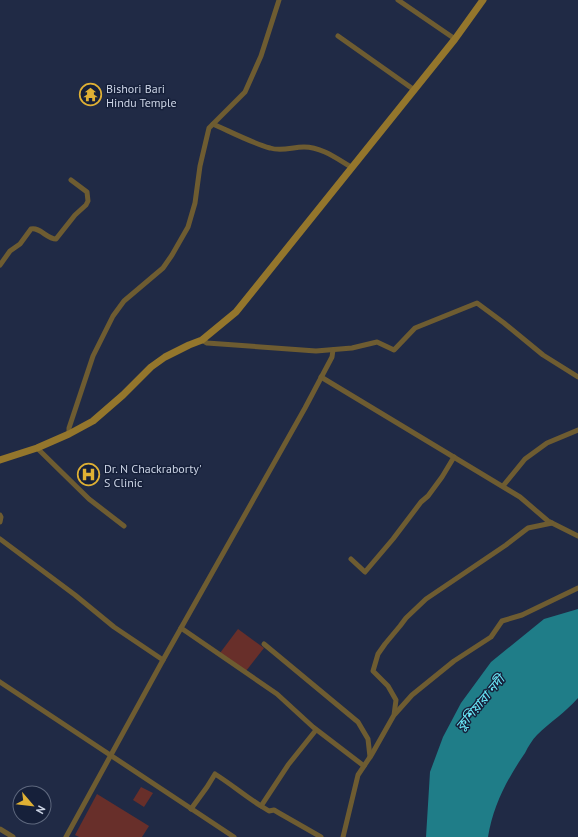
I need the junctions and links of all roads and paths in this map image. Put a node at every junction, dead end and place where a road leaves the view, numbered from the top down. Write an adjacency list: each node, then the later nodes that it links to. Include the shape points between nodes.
1 (279, 0): 7 (street, via 261,56 245,92)
2 (398, 0): 5 (street)
3 (483, 0): 5 (main road)
4 (338, 36): 6 (street)
5 (455, 38): 6 (main road)
6 (413, 89): 8 (main road)
7 (213, 124): 8 (street, via 270,148 283,150 311,147); 16 (street, via 209,128 188,227 163,268 124,301 113,316 93,356)
8 (351, 167): 11 (main road, via 236,312)
9 (71, 180): 10 (street, via 87,192 86,205 56,239 34,228 31,229)
10 (0, 265)
11 (202, 340): 12 (street, via 207,344); 16 (main road, via 165,357 151,367 107,410)
12 (333, 350): 13 (street); 14 (street, via 377,342 394,350 415,328 477,303 544,355)
13 (321, 376): 18 (street); 29 (street)
14 (578, 377)
15 (578, 430): 20 (street, via 547,443 525,459)
16 (69, 434): 17 (main road)
17 (37, 448): 19 (main road); 24 (street, via 89,499)
18 (454, 457): 20 (street); 27 (street, via 428,496 365,572)
19 (0, 460)
20 (503, 486): 23 (street, via 520,496)
21 (0, 515): 22 (street)
22 (0, 522)
23 (552, 523): 25 (street); 33 (street, via 528,528 426,598 406,618 378,654 373,671 388,686 396,700)
24 (124, 526)
25 (578, 536)
26 (0, 539): 31 (street, via 114,627)
27 (351, 559)
28 (578, 588): 33 (street, via 522,615 502,621 492,637 430,680)
29 (181, 628): 31 (street); 34 (street, via 277,694)
30 (264, 644): 36 (street, via 358,722 368,739)
31 (163, 660): 35 (street)
32 (0, 682): 35 (street)
33 (394, 715): 36 (street)
34 (316, 730): 37 (street); 38 (street, via 288,765)
35 (111, 754): 39 (street); 42 (street); 43 (street, via 82,809 70,836)
36 (370, 757): 37 (street)
37 (364, 766): 46 (street, via 358,775)
38 (261, 806): 39 (street, via 215,774); 45 (street, via 269,811 274,810)
39 (191, 809): 44 (street)
40 (0, 829): 41 (street)
41 (14, 837)
42 (66, 837)
43 (72, 837)
44 (234, 837)
45 (321, 837)
46 (342, 837)

